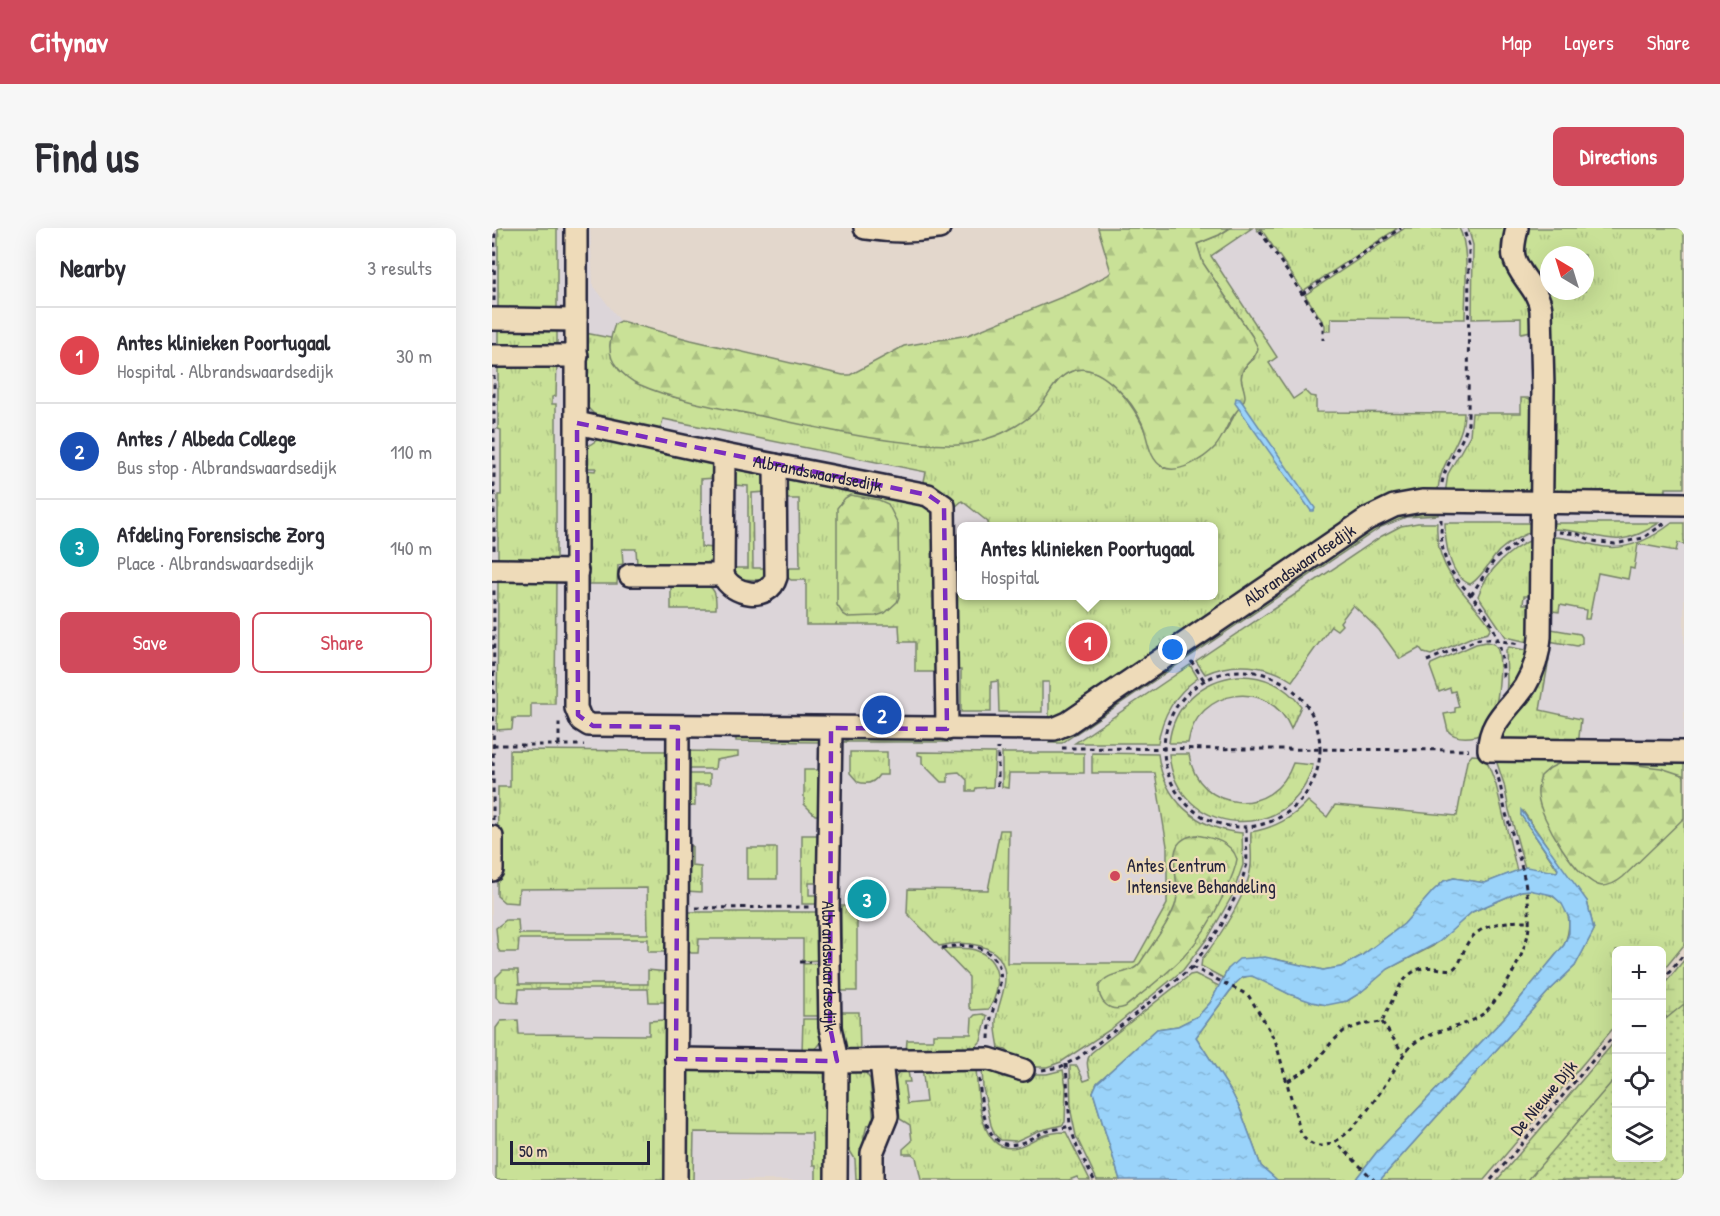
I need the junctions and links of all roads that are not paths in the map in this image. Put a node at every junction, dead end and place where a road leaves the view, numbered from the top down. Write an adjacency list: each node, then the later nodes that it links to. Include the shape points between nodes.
1 (576, 228): 6 (street, Albrandswaardsedijk)
2 (865, 228): 3 (street)
3 (939, 228)
4 (1517, 228): 12 (street, via 1514,256 1539,299 1541,310)
5 (493, 319): 6 (street)
6 (576, 320): 8 (street, Albrandswaardsedijk)
7 (493, 356): 8 (street)
8 (577, 356): 9 (street, Albrandswaardsedijk)
9 (577, 423): 10 (street, Albrandswaardsedijk); 15 (street, Albrandswaardsedijk)
10 (724, 455): 11 (street, Albrandswaardsedijk); 17 (street)
11 (775, 465): 17 (street, via 774,584 760,592 742,592 726,583); 20 (street, Albrandswaardsedijk, via 928,495 944,506)
12 (1541, 501): 13 (street, Albrandswaardsedijk); 20 (street, Albrandswaardsedijk, via 1441,514 1405,503 1383,510 1063,726); 21 (street, via 1539,648 1529,679 1494,724 1489,750)
13 (1684, 504)
14 (493, 570): 15 (street)
15 (577, 571): 18 (street, Albrandswaardsedijk, via 576,708 581,720 593,726)
16 (630, 575): 17 (street)
17 (723, 575)
18 (678, 727): 19 (street, Albrandswaardsedijk); 24 (street)
19 (831, 728): 20 (street, Albrandswaardsedijk); 25 (street, Albrandswaardsedijk, via 830,1027)
20 (947, 729)
21 (1684, 752)
22 (493, 837): 23 (street)
23 (492, 870)
24 (676, 1059): 25 (street); 30 (street)
25 (837, 1061): 26 (street); 31 (street, Albrandswaardsedijk)
26 (881, 1061): 27 (street, via 985,1060); 28 (street)
27 (1023, 1070)
28 (887, 1116): 29 (street); 32 (street, via 872,1153)
29 (891, 1148)
30 (676, 1180)
31 (836, 1180)
32 (872, 1180)

